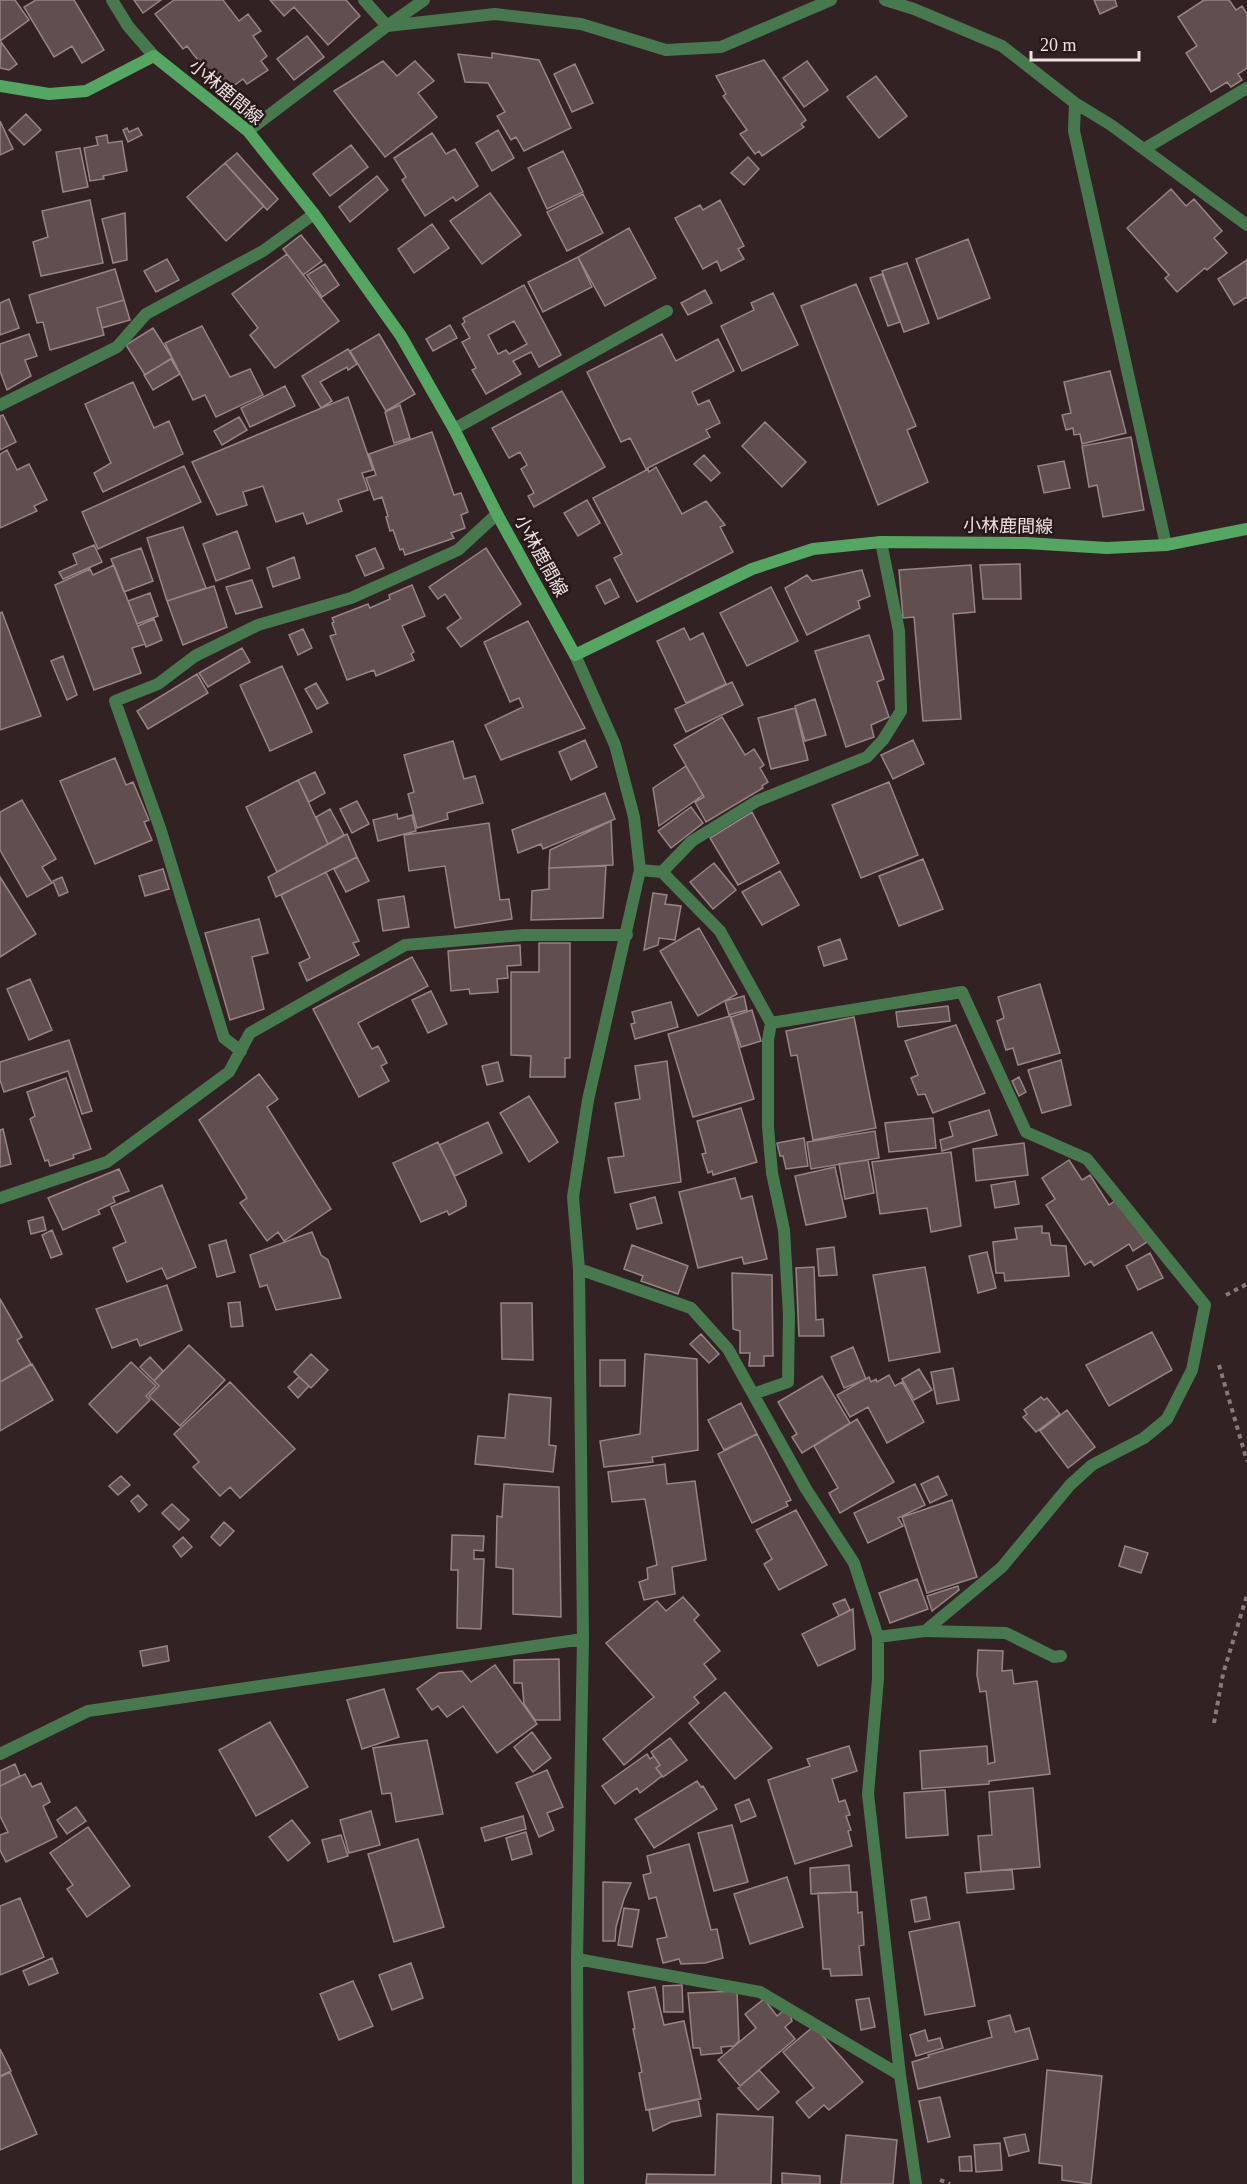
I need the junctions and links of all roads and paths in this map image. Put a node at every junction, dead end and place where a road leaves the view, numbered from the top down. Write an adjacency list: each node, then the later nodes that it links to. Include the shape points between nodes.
1 (112, 0): 7 (street)
2 (364, 0): 6 (street)
3 (424, 0): 6 (street)
4 (831, 0): 6 (street, via 721,47 666,50 581,24 495,14)
5 (885, 0): 10 (street, via 1002,46)
6 (387, 26): 11 (street)
7 (154, 56): 8 (main road, via 86,91 49,94); 11 (main road, 小林鹿間線)
8 (0, 86)
9 (1247, 88): 12 (street)
10 (1076, 103): 12 (street); 21 (street, via 1074,131)
11 (248, 131): 13 (main road, 小林鹿間線)
12 (1144, 149): 14 (street)
13 (314, 214): 16 (street, via 264,251 146,314 117,347); 17 (main road, 小林鹿間線, via 401,336)
14 (1247, 225)
15 (667, 310): 17 (street)
16 (0, 405)
17 (454, 429): 18 (main road, 小林鹿間線)
18 (497, 514): 22 (main road, 小林鹿間線); 27 (street, via 458,550 351,597 258,625 195,656 158,684 115,701 161,831 224,1038)
19 (1247, 529): 21 (main road, 小林鹿間線)
20 (881, 543): 21 (main road, 小林鹿間線); 22 (main road, 小林鹿間線, via 813,549 752,569); 24 (street, via 899,631 901,711 883,740 867,758 757,801 692,841)
21 (1166, 546)
22 (575, 655): 23 (street, via 615,745 634,817)
23 (640, 870): 24 (street); 25 (street)
24 (662, 872): 26 (street, via 720,931)
25 (627, 934): 27 (street, via 523,935 405,945 250,1033); 29 (street, via 588,1100 573,1197)
26 (771, 1023): 31 (street, via 768,1127 772,1173 784,1230 788,1382); 34 (street, via 962,992 1026,1132 1087,1159 1205,1305 1192,1370 1167,1419 1144,1438 1092,1465 1070,1485 1002,1567)
27 (241, 1051): 28 (street, via 229,1072 107,1162)
28 (0, 1198)
29 (579, 1269): 31 (street, via 691,1308 728,1349); 36 (street)
30 (1219, 1364): 32 (path)
31 (753, 1394): 35 (street, via 806,1489 854,1563)
32 (1247, 1461)
33 (1247, 1595): 38 (path, via 1223,1674)
34 (925, 1631): 35 (street); 37 (street, via 1006,1633 1053,1657)
35 (878, 1637): 41 (street, via 868,1794)
36 (583, 1639): 39 (street, via 88,1711); 40 (street)
37 (1061, 1656)
38 (1214, 1723)
39 (0, 1754)
40 (577, 1959): 41 (street, via 760,1992); 42 (street)
41 (900, 2075): 43 (street)
42 (578, 2184)
43 (916, 2184)

